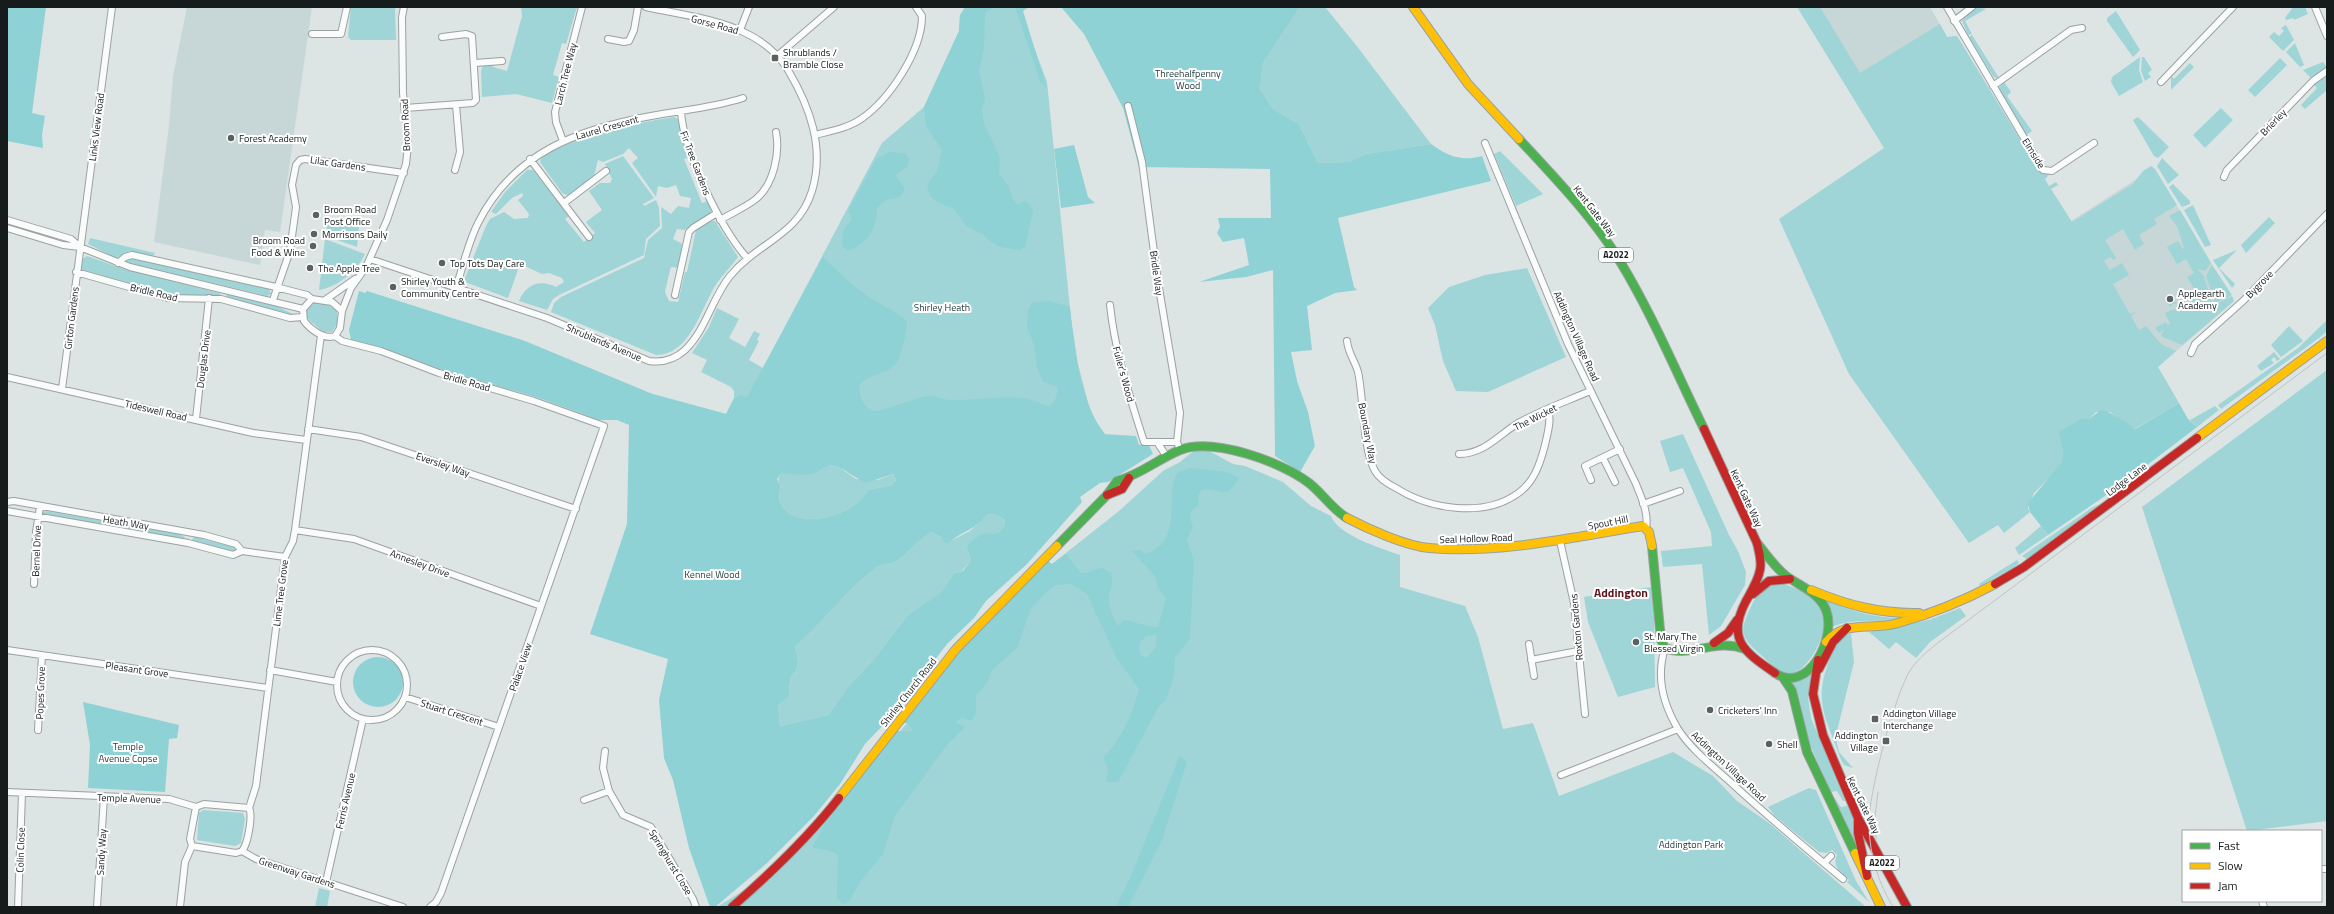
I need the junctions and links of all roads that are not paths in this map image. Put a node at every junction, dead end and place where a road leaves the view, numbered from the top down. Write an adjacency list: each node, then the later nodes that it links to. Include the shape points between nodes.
1 (112, 7): 52 (street, Links View Road)
2 (347, 7): 18 (street, via 341,34)
3 (404, 7): 31 (street, Broom Road)
4 (582, 7): 35 (street, Larch Tree Way, via 555,112)
5 (638, 7): 21 (street, via 634,30 629,41)
6 (646, 7): 17 (street, Gorse Road)
7 (749, 7): 17 (street)
8 (834, 7): 22 (street)
9 (916, 7): 34 (street, via 922,16 921,28 897,80 862,119 848,126)
10 (1413, 7): 103 (main road, Kent Gate Way / A2022, via 1468,84 1573,198 1621,262 1655,325)
11 (1947, 7): 15 (street, Elmside)
12 (1972, 7): 15 (street)
13 (2233, 7): 26 (street)
14 (2315, 7): 20 (street)
15 (1954, 21): 27 (street, Elmside)
16 (2082, 28): 27 (street, via 2071,30)
17 (740, 30): 22 (street, Gorse Road)
18 (312, 34)
19 (442, 36): 24 (street, via 470,35)
20 (2327, 36)
21 (608, 39)
22 (777, 56): 34 (street, Shrublands Avenue, via 794,82)
23 (502, 61): 24 (street)
24 (474, 63): 29 (street, via 476,100 473,103)
25 (2327, 71): 44 (street, Brierley, via 2317,77 2281,113 2227,170)
26 (2161, 82)
27 (1993, 86): 37 (street, Elmside, via 2045,171 2054,170)
28 (742, 98): 32 (street, Laurel Crescent, via 708,108)
29 (456, 104): 31 (street); 41 (street, via 460,152)
30 (1128, 106): 83 (street, Bridle Way, via 1142,162 1158,282 1180,414)
31 (404, 108): 43 (street, Broom Road, via 408,145)
32 (681, 112): 35 (street, Laurel Crescent, via 614,123); 46 (street, Fir Tree Gardens, via 685,138)
33 (776, 132): 49 (street, via 778,152 763,191 754,200)
34 (815, 135): 53 (street, Shrublands Avenue, via 816,172 804,211 790,228)
35 (563, 141): 40 (street, Laurel Crescent)
36 (1485, 143): 39 (street, Addington Village Road)
37 (2094, 143)
38 (1495, 149): 39 (street)
39 (1489, 152): 76 (street, Addington Village Road, via 1535,267)
40 (530, 159): 45 (street); 59 (street, Laurel Crescent, via 507,180 483,214 471,240)
41 (455, 170)
42 (606, 171): 45 (street)
43 (404, 173): 54 (street, Broom Road); 58 (street, Lilac Gardens, via 300,160 296,165 292,184 296,207 290,251)
44 (2224, 177)
45 (564, 203): 51 (street)
46 (717, 213): 49 (street, Fir Tree Gardens); 60 (street, via 689,232)
47 (2327, 214): 73 (street, Bygrove, via 2240,304 2195,344)
48 (7, 220): 52 (street, Bridle Road, via 67,238)
49 (720, 220): 53 (street, Fir Tree Gardens)
50 (7, 228): 52 (street, Bridle Road, via 63,246)
51 (589, 237)
52 (80, 247): 55 (street, Bridle Road); 56 (street, Girton Gardens)
53 (747, 258): 59 (street, Shrublands Avenue, via 726,282 689,345 676,357 661,362 639,357 548,318)
54 (370, 259): 57 (street, Broom Road); 59 (street, Shrublands Avenue)
55 (118, 263): 58 (street, via 132,255); 63 (street, Bridle Road)
56 (76, 272): 61 (street, Bridle Road, via 168,298); 75 (street, Girton Gardens)
57 (355, 279): 64 (street, Broom Road); 67 (street, Broom Road)
58 (276, 287): 62 (street, via 307,295); 63 (street, Lilac Gardens)
59 (456, 288)
60 (675, 295)
61 (209, 298): 68 (street, Bridle Road, via 240,302 290,318); 78 (street, Douglas Drive)
62 (312, 299): 64 (street); 66 (street)
63 (273, 300): 66 (street, Bridle Road)
64 (325, 300): 67 (street, via 337,304)
65 (1110, 305): 82 (street, Fuller's Wood, via 1112,328 1122,372 1144,442)
66 (303, 309): 68 (street)
67 (342, 311): 70 (street, via 340,328)
68 (303, 317): 69 (street, via 307,324)
69 (322, 335): 70 (street, Bridle Road); 80 (street, Lime Tree Grove)
70 (334, 336): 79 (street, Bridle Road, via 342,341 381,351 439,373 514,394)
71 (1347, 340): 77 (street, Boundary Way, via 1350,357 1358,372 1366,435 1375,471 1386,482 1420,500 1466,508 1499,504 1519,494 1533,479 1541,461 1549,423)
72 (2327, 341): 111 (main road, Lodge Lane, via 2016,573 1983,592)
73 (2191, 353)
74 (7, 377): 75 (street, Tideswell Road)
75 (62, 389): 78 (street, Tideswell Road)
76 (1590, 391): 77 (street, The Wicket); 84 (street, Addington Village Road)
77 (1548, 410): 86 (street, The Wicket, via 1520,422 1488,446 1469,454)
78 (196, 419): 81 (street, Tideswell Road, via 253,433)
79 (602, 424): 95 (street, Palace View, via 604,429)
80 (308, 429): 81 (street, Lime Tree Grove); 95 (street, Eversley Way, via 361,437)
81 (306, 440): 99 (street, Lime Tree Grove)
82 (1157, 442): 83 (street); 87 (street)
83 (1177, 442): 85 (street)
84 (1620, 449): 88 (street); 93 (street, Addington Village Road)
85 (1180, 450): 87 (main road, Shirley Church Road); 101 (main road, Seal Hollow Road, via 1200,446 1262,458 1309,483 1346,518 1374,532 1416,546 1439,550 1487,549)
86 (1459, 454)
87 (1167, 457): 159 (main road, Shirley Church Road, via 1129,478 1122,489 1107,495 956,649 815,829)
88 (1603, 458): 89 (street, via 1586,466); 90 (street)
89 (1592, 480)
90 (1615, 482)
91 (1680, 491): 93 (street)
92 (7, 502): 94 (street, Heath Way)
93 (1643, 504): 98 (street, Addington Village Road)
94 (40, 507): 97 (street, Bernel Drive); 100 (street, Heath Way)
95 (576, 509): 110 (street, Palace View)
96 (7, 511): 97 (street, Heath Way)
97 (38, 517): 102 (street, Heath Way); 107 (street, Bernel Drive)
98 (1646, 528): 101 (main road, Spout Hill, via 1640,526); 117 (main road, Addington Village Road, via 1651,541 1661,640)
99 (295, 530): 105 (street, Lime Tree Grove); 110 (street, Annesley Drive, via 354,539)
100 (190, 533): 102 (street); 104 (street, Heath Way, via 236,544)
101 (1560, 541): 120 (street, Roxton Gardens, via 1574,603)
102 (188, 543): 104 (street, Heath Way, via 233,555)
103 (1757, 543): 106 (main road, via 1773,564); 109 (main road, via 1761,561 1760,572)
104 (242, 551): 105 (street, Heath Way)
105 (285, 557): 124 (street, Lime Tree Grove)
106 (1790, 579): 108 (main road); 109 (main road, via 1769,580)
107 (34, 584)
108 (1801, 586): 111 (main road, Lodge Lane, via 1867,612); 116 (main road, via 1817,598 1827,614 1828,629)
109 (1748, 600): 112 (main road)
110 (541, 606): 133 (street, Palace View)
111 (1926, 613): 113 (main road, Lodge Lane, via 1892,625)
112 (1738, 620): 114 (main road, via 1728,633); 118 (main road, via 1738,639)
113 (1847, 628): 116 (main road, Lodge Lane, via 1831,634); 127 (main road, via 1833,642)
114 (1714, 643): 117 (main road, via 1676,652); 118 (main road, via 1736,644)
115 (1529, 644): 123 (street)
116 (1823, 647): 122 (main road)
117 (1665, 648): 134 (street, Addington Village Road, via 1661,658 1661,687 1667,708)
118 (1746, 649): 126 (main road)
119 (7, 650): 121 (street, Pleasant Grove)
120 (1578, 651): 123 (street); 131 (street, Roxton Gardens)
121 (42, 655): 129 (street, Pleasant Grove); 135 (street, Popes Grove)
122 (1818, 659): 126 (main road, via 1800,678); 127 (main road, Kent Gate Way / A2022)
123 (1531, 660): 125 (street)
124 (270, 670): 128 (street); 129 (street, Lime Tree Grove)
125 (1534, 676)
126 (1784, 680): 151 (main road, A2022, via 1792,691 1807,752)
127 (1815, 680): 145 (main road, Kent Gate Way / A2022, via 1813,694 1823,735)
128 (337, 682): 130 (street, via 342,669 351,658 364,651 379,651 393,657 403,668 407,682); 132 (street, via 342,703 351,713)
129 (268, 688): 144 (street, Lime Tree Grove, via 256,786)
130 (405, 697): 132 (street, via 401,706 389,716 374,721); 133 (street, Stuart Crescent)
131 (1585, 714)
132 (363, 720): 152 (street, Ferris Avenue)
133 (499, 727): 157 (street, Palace View, via 441,893)
134 (1678, 729): 137 (street); 149 (street, Addington Village Road, via 1723,776)
135 (38, 730)
136 (605, 751): 138 (street, Springhurst Close, via 603,768)
137 (1561, 775)
138 (609, 791): 142 (street); 158 (street, Springhurst Close, via 623,814 651,827)
139 (7, 792): 140 (street, Temple Avenue)
140 (22, 793): 141 (street, Temple Avenue); 153 (street, Colin Close)
141 (104, 797): 143 (street, Temple Avenue, via 176,800); 154 (street, Sandy Way)
142 (584, 800)
143 (196, 807): 144 (street, Temple Avenue, via 204,804); 146 (street, via 190,839)
144 (249, 808): 147 (street, Lime Tree Grove, via 251,813 247,844)
145 (1858, 818): 151 (main road, via 1857,832 1866,862); 161 (main road, Kent Gate Way / A2022)
146 (192, 846): 147 (street, Greenway Gardens); 155 (street, via 184,862)
147 (242, 851): 152 (street, Greenway Gardens, via 256,859)
148 (1831, 856): 149 (street)
149 (1824, 864): 150 (street, Addington Village Road)
150 (1843, 879)
151 (1867, 880): 160 (main road, A2022)
152 (326, 882): 156 (street, Greenway Gardens)
153 (18, 907)
154 (97, 907)
155 (180, 907)
156 (403, 907)
157 (430, 907)
158 (696, 907)
159 (732, 907)
160 (1881, 907)
161 (1907, 907)

